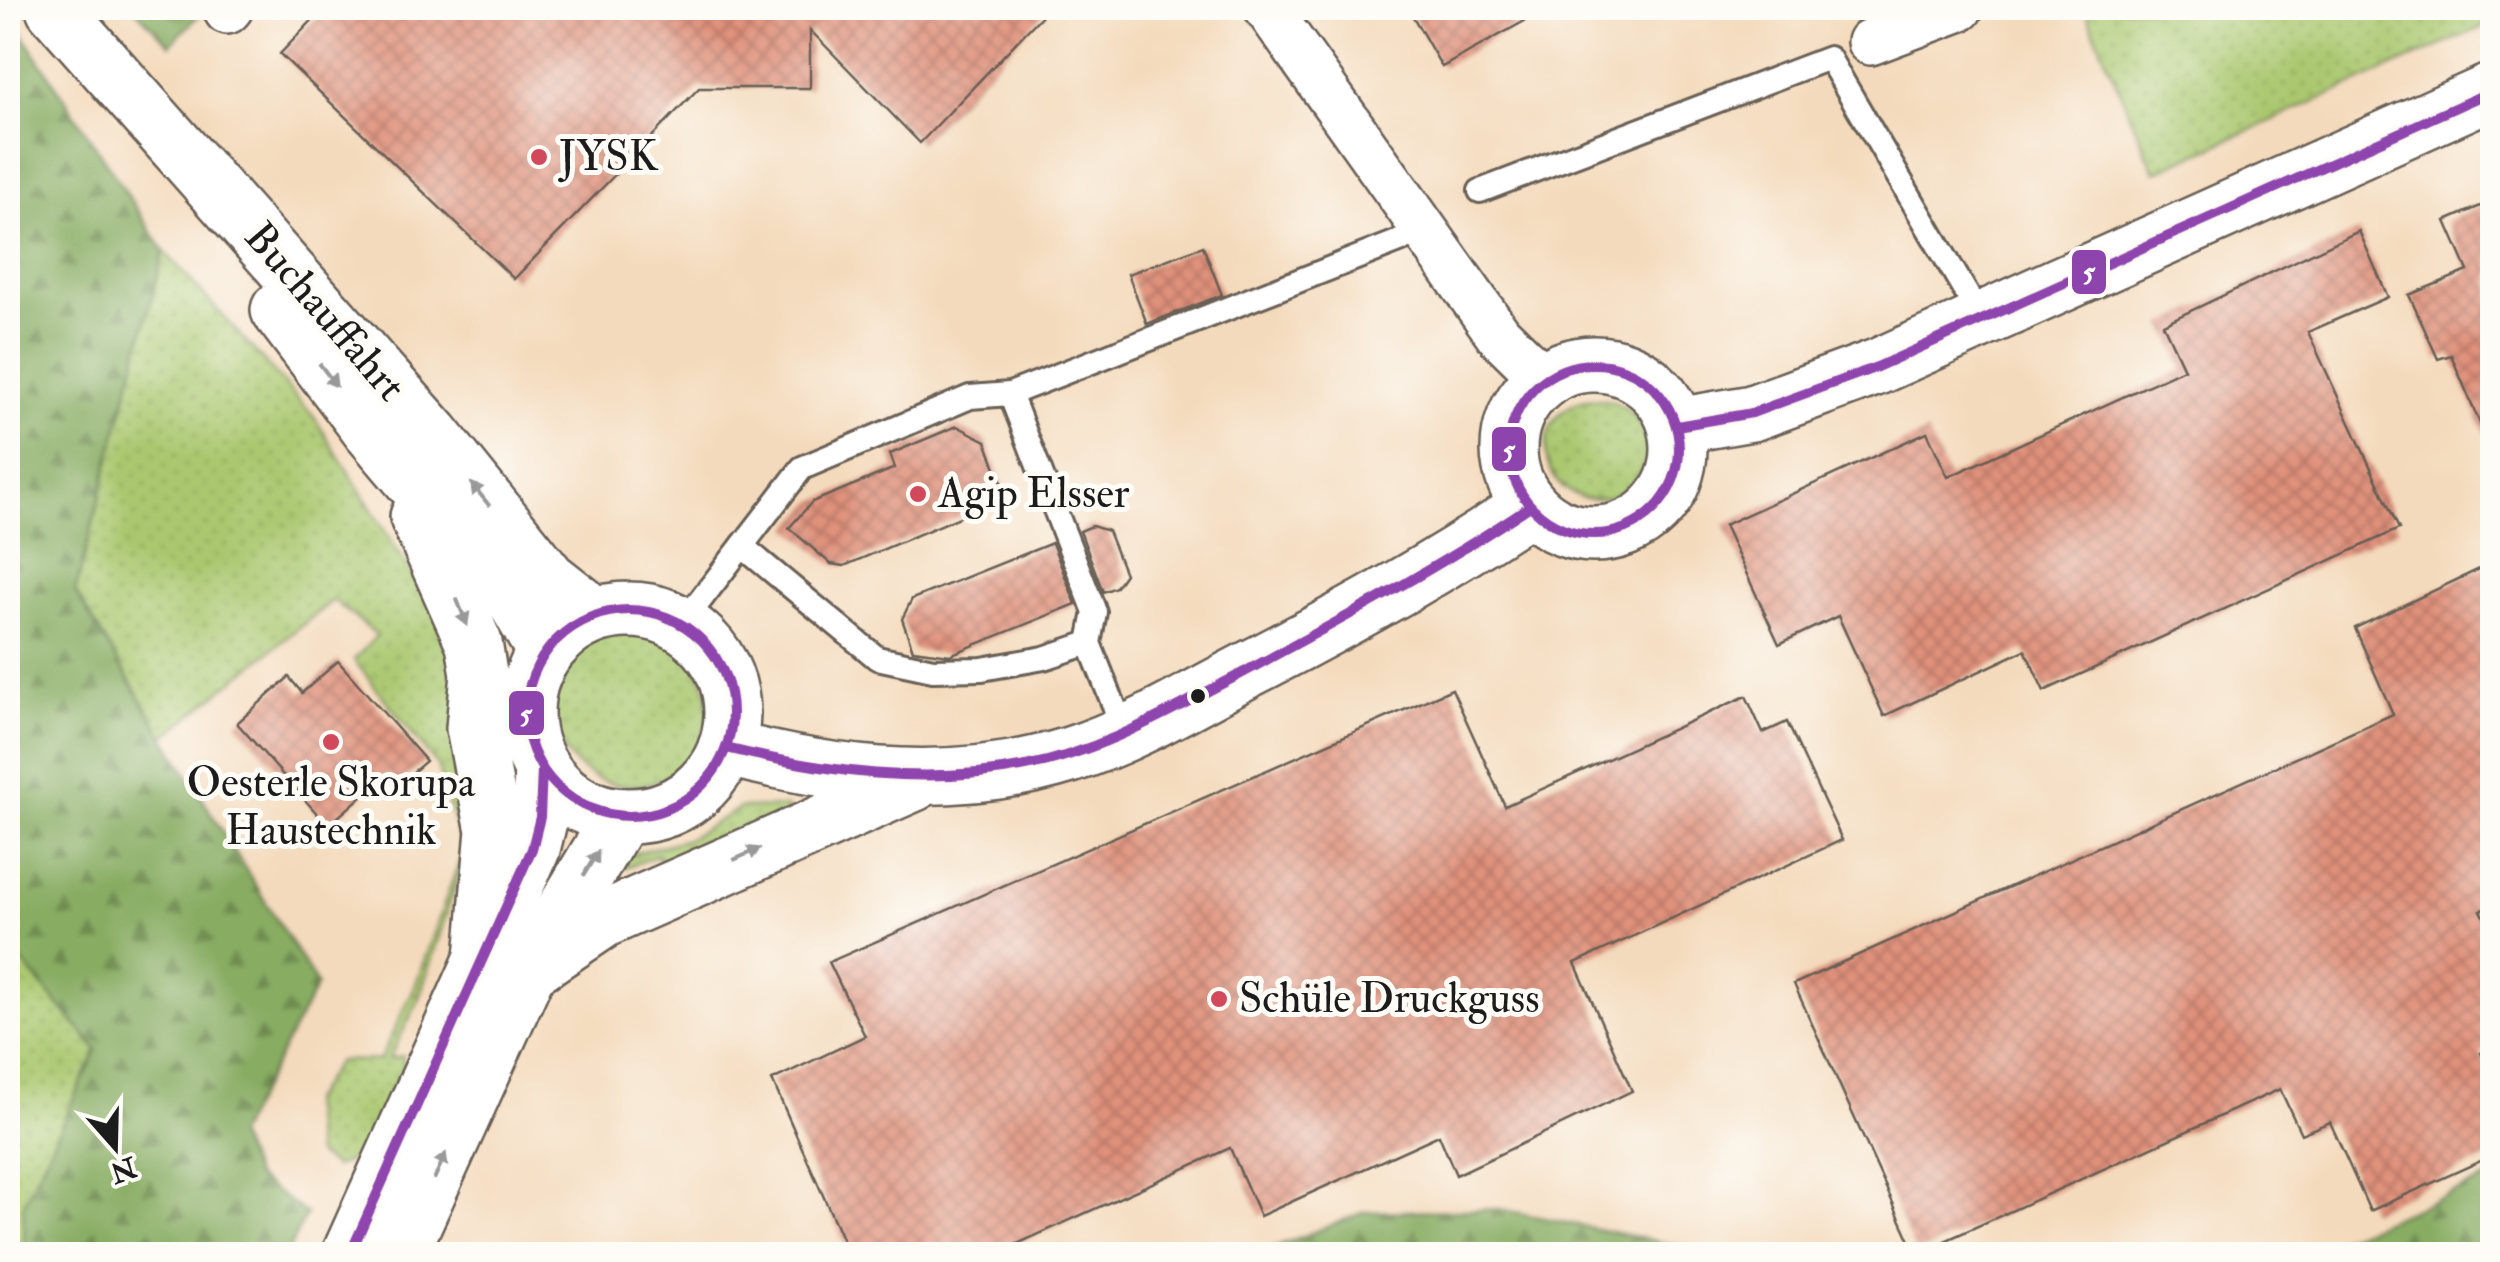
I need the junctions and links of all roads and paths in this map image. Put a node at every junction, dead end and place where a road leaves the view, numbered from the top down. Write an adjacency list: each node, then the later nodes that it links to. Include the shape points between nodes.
1 (54, 8): 6 (main road)
2 (1267, 8): 8 (street)
3 (1960, 8): 4 (street)
4 (1870, 42)
5 (2492, 91): 9 (main road)
6 (170, 150): 13 (main road, one-way to 13); 16 (main road, Buchauffahrt, one-way to 6, via 549,579 432,435)
7 (1480, 191): 9 (lane, via 1829,58)
8 (1425, 231): 10 (street, via 1499,335); 11 (lane)
9 (1982, 320): 12 (main road, via 1877,368 1752,413)
10 (1544, 380): 12 (main road, via 1582,366 1622,368 1647,381); 14 (main road, via 1524,400 1508,454)
11 (1010, 394): 15 (lane, via 970,397 802,468); 18 (lane, via 1096,612)
12 (1677, 426): 14 (main road, via 1676,472 1668,492 1635,524 1590,534 1547,521)
13 (370, 431): 19 (main road, via 517,604); 25 (main road, one-way to 25, via 424,528 474,643 474,728 494,830)
14 (1530, 506): 20 (main road, via 1386,596)
15 (742, 546): 17 (lane); 18 (lane, via 877,658 933,670 982,668)
16 (595, 615): 17 (main road, via 655,613); 19 (main road)
17 (682, 624): 21 (main road, via 704,642 730,692)
18 (1089, 644): 20 (lane)
19 (545, 652): 22 (main road, via 525,710)
20 (1125, 733): 23 (main road, via 1055,758)
21 (726, 748): 23 (main road, via 825,770); 24 (main road, via 710,777 685,800 654,813)
22 (542, 770): 24 (main road, via 576,802); 25 (main road, via 540,816)
23 (928, 778): 25 (main road, one-way to 23)
24 (621, 816): 25 (main road, one-way to 24)
25 (505, 965): 26 (main road); 27 (main road, one-way to 25)
26 (350, 1254)
27 (400, 1254)

